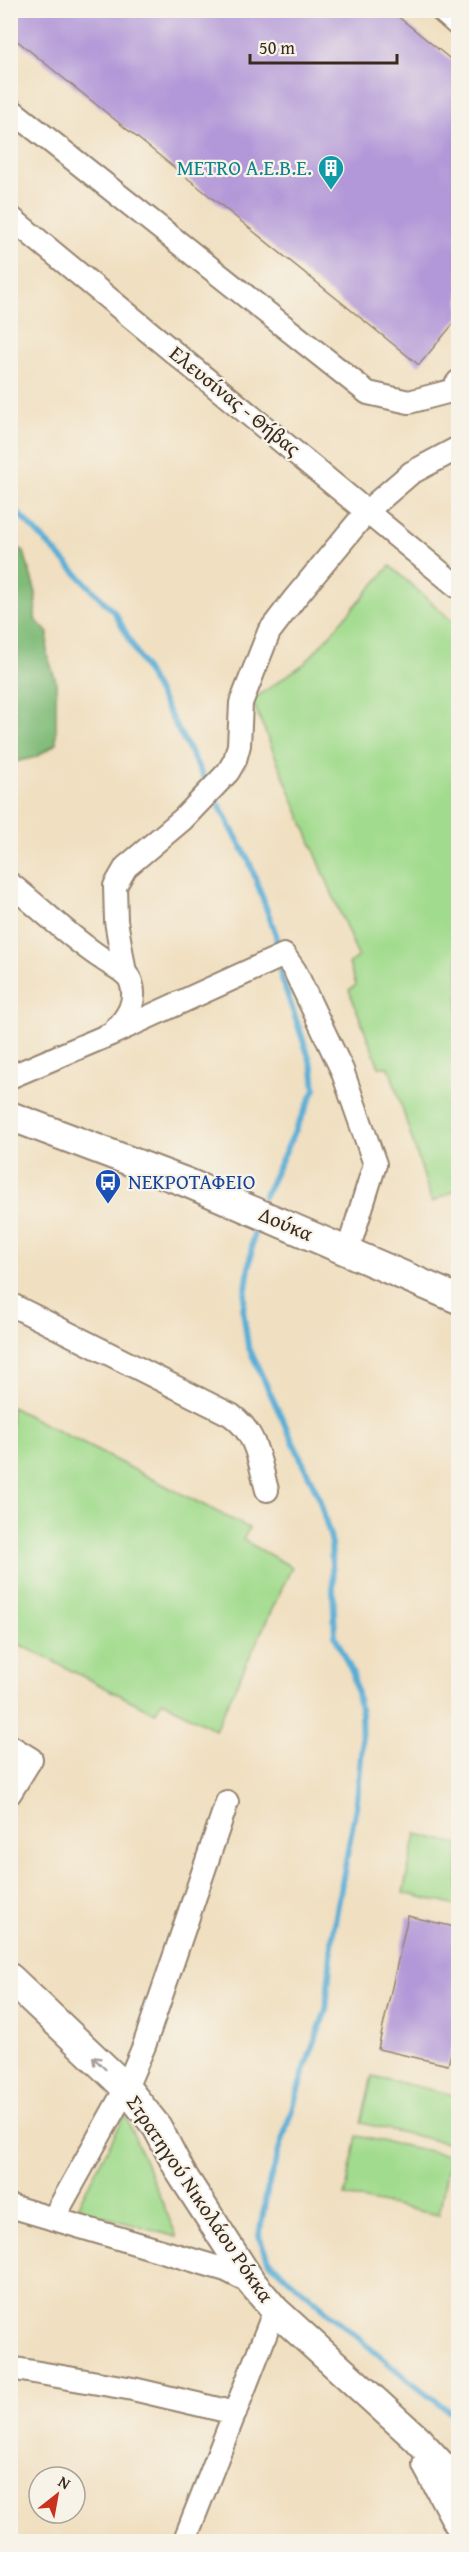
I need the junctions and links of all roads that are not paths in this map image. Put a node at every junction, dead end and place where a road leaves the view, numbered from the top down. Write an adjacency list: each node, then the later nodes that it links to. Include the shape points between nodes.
1 (441, 10): 2 (street)
2 (459, 25)
3 (10, 109): 5 (street, via 368,393 409,402 451,391)
4 (10, 217): 7 (street, Ελευσίνας - Θήβας)
5 (459, 382)
6 (459, 448): 7 (street, via 411,473)
7 (368, 510): 8 (street, Ελευσίνας - Θήβας); 10 (street, via 269,632 241,703 239,745 228,772 120,876 114,901)
8 (459, 587)
9 (10, 884): 10 (street, via 85,947)
10 (125, 973): 11 (street, via 131,981 132,1005)
11 (111, 1034): 12 (street); 14 (street, via 284,955 342,1070 375,1164)
12 (10, 1077)
13 (10, 1116): 14 (main road, Δούκα, via 188,1182)
14 (348, 1250): 15 (main road, Δούκα)
15 (459, 1299)
16 (10, 1304): 17 (street, via 244,1424 258,1455)
17 (267, 1490)
18 (10, 1746): 19 (street, via 31,1759)
19 (10, 1793)
20 (226, 1802): 22 (street, via 144,2046)
21 (10, 1978): 22 (main road, Στρατηγού Νικολάου Ρόκκα, one-way to 21)
22 (126, 2088): 24 (street); 25 (main road, Στρατηγού Νικολάου Ρόκκα, via 157,2127 181,2173)
23 (10, 2206): 24 (street)
24 (53, 2219): 25 (street, via 226,2270)
25 (252, 2283): 26 (main road, Στρατηγού Νικολάου Ρόκκα)
26 (275, 2310): 28 (street); 29 (main road, Στρατηγού Νικολάου Ρόκκα)
27 (10, 2368): 28 (street, via 133,2389)
28 (235, 2413): 32 (street)
29 (392, 2417): 30 (main road, Στρατηγού Νικολάου Ρόκκα); 31 (main road, Στρατηγού Νικολάου Ρόκκα, via 430,2471)
30 (459, 2483)
31 (459, 2523)
32 (184, 2541)

